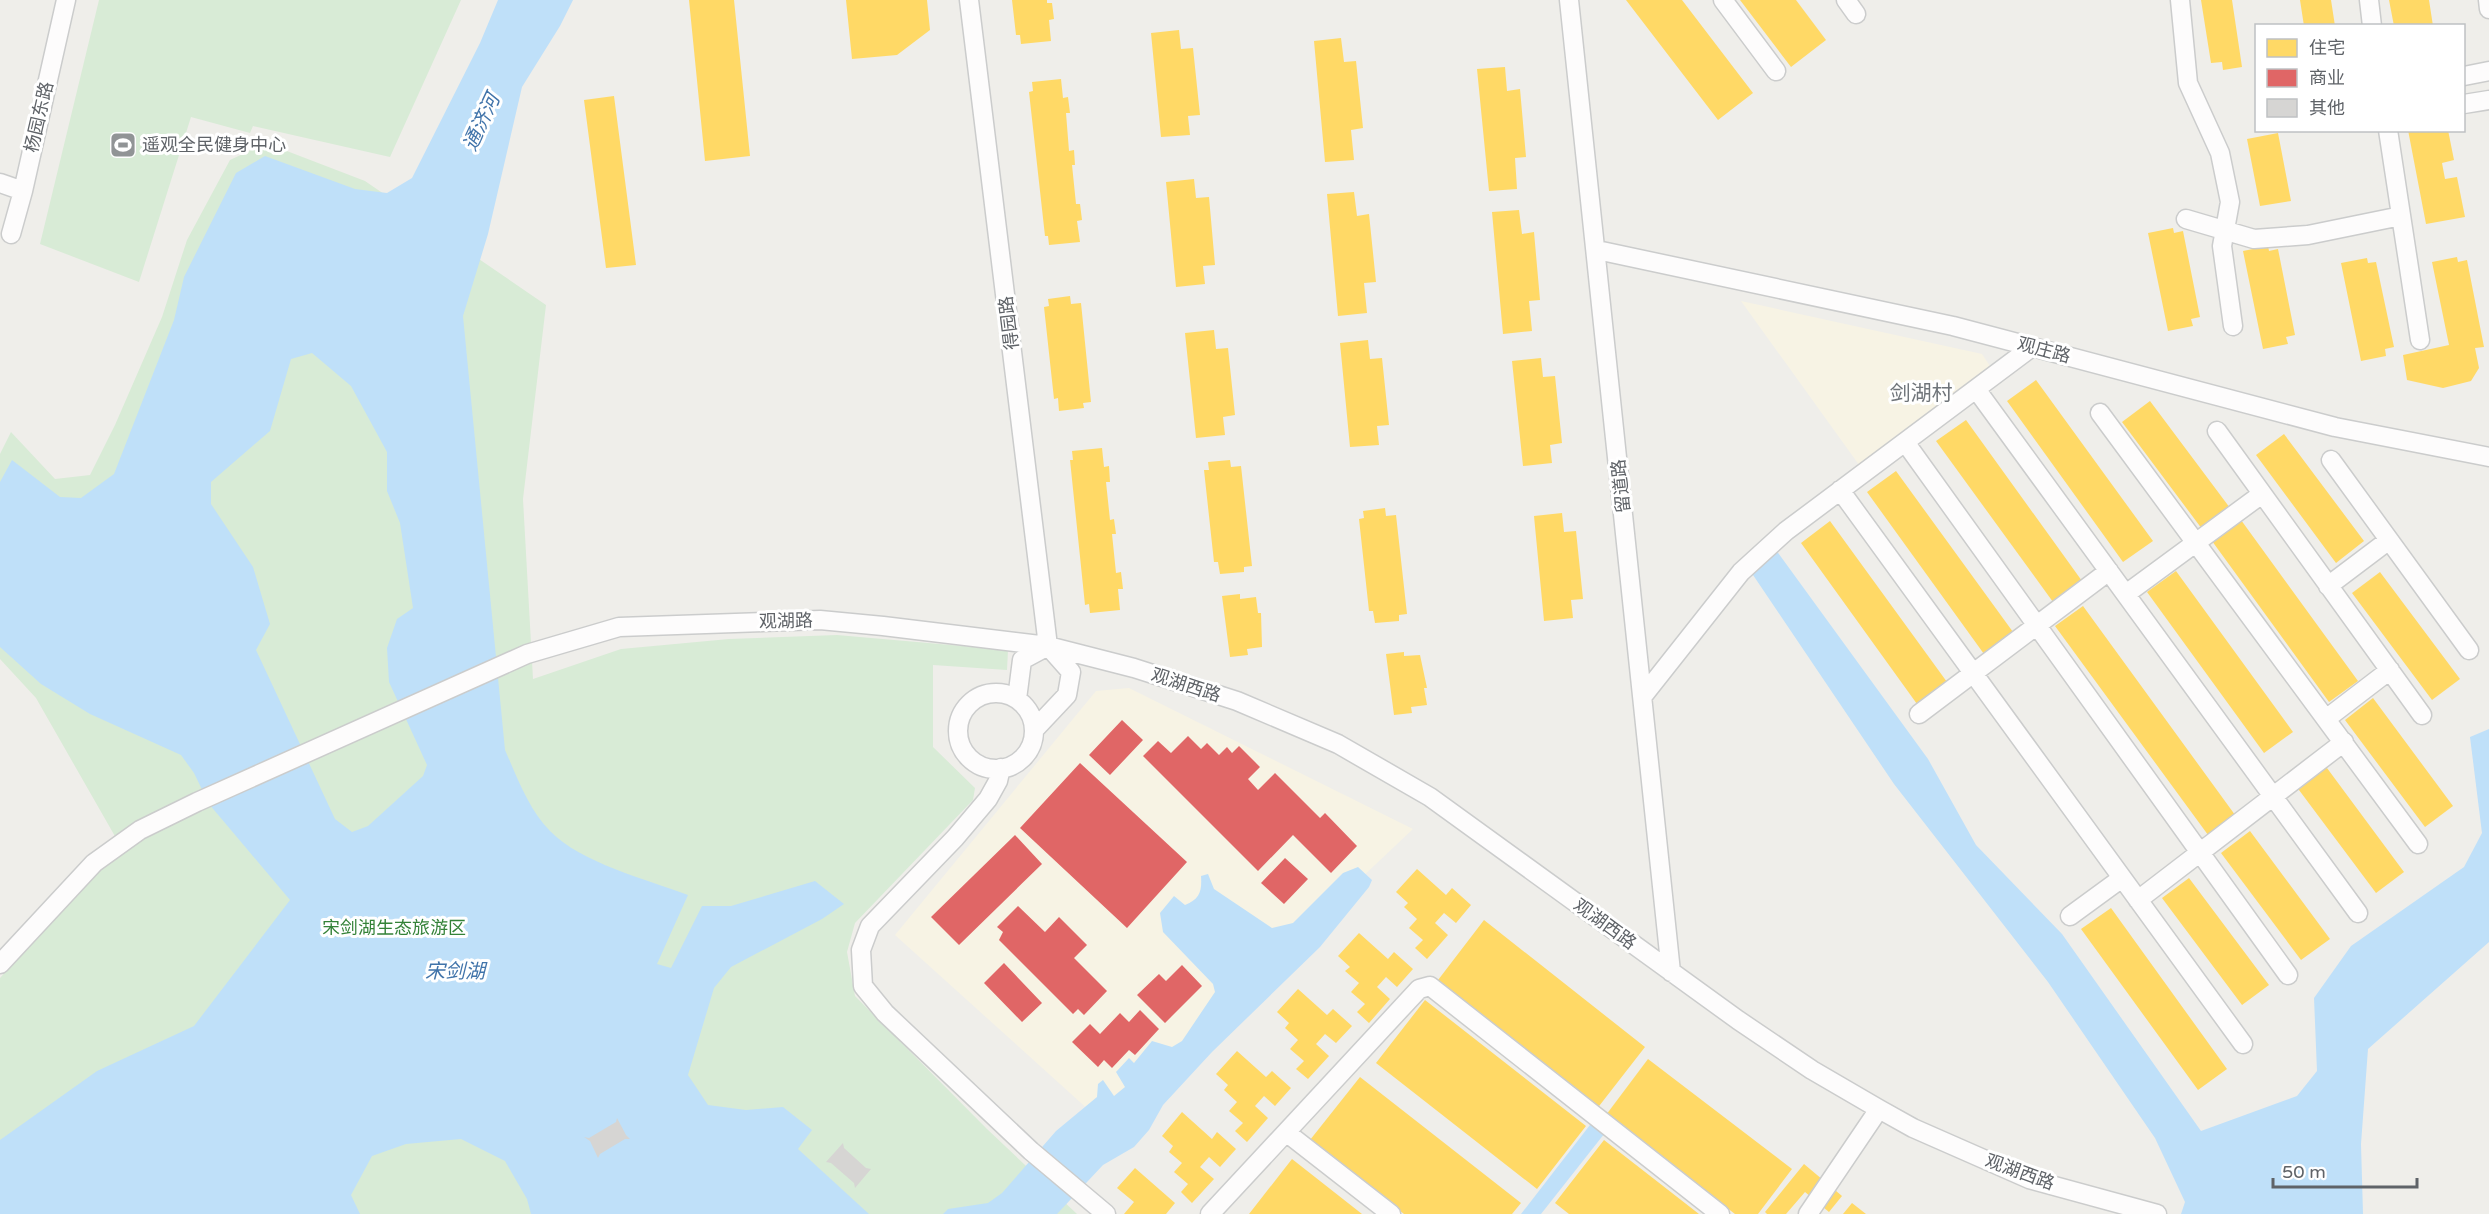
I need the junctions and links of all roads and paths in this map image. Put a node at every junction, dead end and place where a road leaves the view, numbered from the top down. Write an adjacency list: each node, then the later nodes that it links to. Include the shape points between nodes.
1 (66, 0): 17 (street, 杨园东路)
2 (969, 0): 40 (street, 得园路)
3 (1569, 0): 22 (street, 留道路)
4 (1723, 0): 10 (street)
5 (2181, 0): 20 (street, via 2188,83 2220,153 2230,202)
6 (2369, 0): 9 (street)
7 (2488, 0): 8 (street)
8 (2489, 9)
9 (2372, 24)
10 (1776, 71)
11 (2489, 71): 12 (street)
12 (2465, 76)
13 (2489, 100): 14 (street)
14 (2465, 104)
15 (2388, 132): 18 (street)
16 (0, 183): 17 (street)
17 (23, 191): 21 (street, 杨园东路)
18 (2401, 216): 20 (street, via 2308,235 2254,238); 24 (street)
19 (2186, 219): 20 (street)
20 (2225, 230): 23 (street, via 2222,246)
21 (11, 234)
22 (1597, 250): 25 (street, 观庄路, via 1953,326); 44 (street, 留道路)
23 (2233, 326)
24 (2420, 340)
25 (2032, 347): 26 (street); 30 (street, 观庄路, via 2335,427)
26 (1976, 389): 29 (street); 36 (street)
27 (2100, 413): 35 (street)
28 (2217, 431): 33 (street)
29 (1905, 442): 32 (street); 39 (street)
30 (2489, 457)
31 (2331, 460): 34 (street)
32 (1840, 490): 43 (street); 44 (street, via 1741,572)
33 (2262, 494): 35 (street); 37 (street)
34 (2389, 540): 37 (street); 41 (street)
35 (2196, 543): 38 (street); 48 (street)
36 (2109, 571): 38 (street); 39 (street)
37 (2328, 586): 42 (street)
38 (2126, 594): 52 (street)
39 (2037, 626): 43 (street); 54 (street)
40 (1048, 646): 45 (street, via 1023,660); 49 (street, via 1071,672 1067,695); 59 (street, 观湖路, via 820,620 619,627 527,654 140,830 94,863); 60 (street, 观湖西路, via 1237,701 1338,744 1430,797)
41 (2469, 650)
42 (2390, 670): 47 (street); 48 (street)
43 (1973, 673): 46 (street); 55 (street)
44 (1643, 696): 60 (street, 留道路)
45 (1017, 699): 49 (street, via 1026,707); 51 (street, via 1005,694 981,696 963,712 959,724 961,742 970,758 981,765)
46 (1918, 714)
47 (2422, 716)
48 (2326, 718): 50 (street)
49 (1034, 730): 51 (street, via 1026,754 1017,763)
50 (2344, 742): 52 (street); 53 (street)
51 (1001, 768): 65 (street, via 988,799 870,926 861,950 864,986 885,1013 1031,1151)
52 (2273, 796): 54 (street); 57 (street)
53 (2418, 844)
54 (2200, 853): 56 (street); 61 (street)
55 (2122, 878): 56 (street); 58 (street)
56 (2138, 900): 62 (street)
57 (2358, 913)
58 (2070, 916)
59 (0, 964)
60 (1671, 972): 63 (street, 观湖西路, via 1812,1070)
61 (2288, 975)
62 (2243, 1044)
63 (1879, 1109): 69 (street); 70 (street, 观湖西路, via 2029,1179)
64 (1287, 1133): 66 (street); 67 (street); 68 (street, via 1419,989 1430,986)
65 (1106, 1214)
66 (1210, 1214)
67 (1391, 1214)
68 (1720, 1214)
69 (1808, 1214)
70 (2157, 1214)

